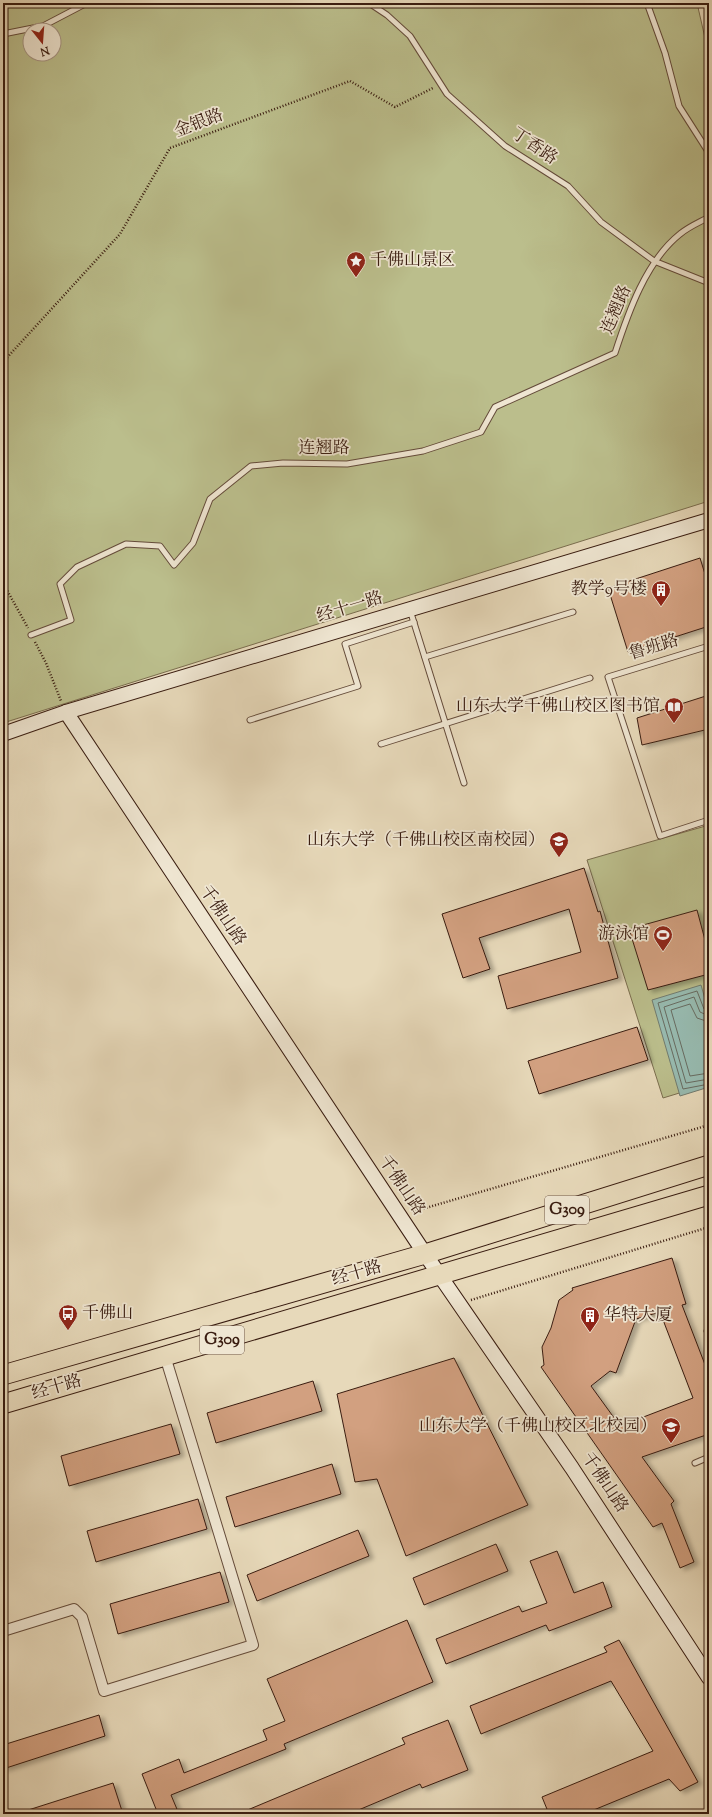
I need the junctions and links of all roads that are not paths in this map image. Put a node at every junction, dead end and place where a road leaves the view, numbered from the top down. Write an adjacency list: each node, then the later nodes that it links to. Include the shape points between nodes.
1 (87, 3): 4 (lane, via 43,26)
2 (369, 3): 7 (lane, 丁香路, via 410,36 447,94 505,146 568,186 601,222)
3 (647, 3): 5 (lane, via 665,53 679,106)
4 (3, 34)
5 (709, 153)
6 (709, 217): 7 (lane, via 680,234)
7 (654, 261): 8 (lane, 丁香路); 12 (lane, 连翘路, via 626,320 614,353 495,407 481,432 423,451 347,464 283,463 251,466 210,499 193,543 174,565 160,546 126,544 77,567 60,584 71,620)
8 (709, 283)
9 (709, 520): 11 (main road, 经十一路)
10 (573, 612): 14 (lane)
11 (412, 616): 14 (lane); 16 (main road, 经十一路); 17 (lane, via 345,644 358,686)
12 (31, 635)
13 (709, 646): 22 (lane, 鲁班路, via 608,676 660,836)
14 (425, 657): 18 (lane)
15 (590, 678): 18 (lane)
16 (66, 712): 19 (main road, 经十一路); 25 (main road, 千佛山路)
17 (250, 720)
18 (445, 724): 20 (lane); 21 (lane)
19 (3, 734)
20 (381, 744)
21 (464, 783)
22 (709, 820)
23 (709, 1165): 25 (highway, 经十路 / G309)
24 (709, 1195): 26 (highway, 经十路 / G309)
25 (425, 1254): 26 (main road, 千佛山路); 30 (highway, 经十路 / G309)
26 (440, 1275): 29 (highway, 经十路 / G309); 35 (main road, 千佛山路, via 577,1475)
27 (709, 1329): 28 (lane)
28 (709, 1336)
29 (165, 1356): 31 (highway, 经十路 / G309); 34 (street, via 253,1645 104,1691 82,1618 74,1609)
30 (3, 1375)
31 (3, 1404)
32 (709, 1457): 33 (lane)
33 (695, 1463)
34 (3, 1631)
35 (709, 1678)

